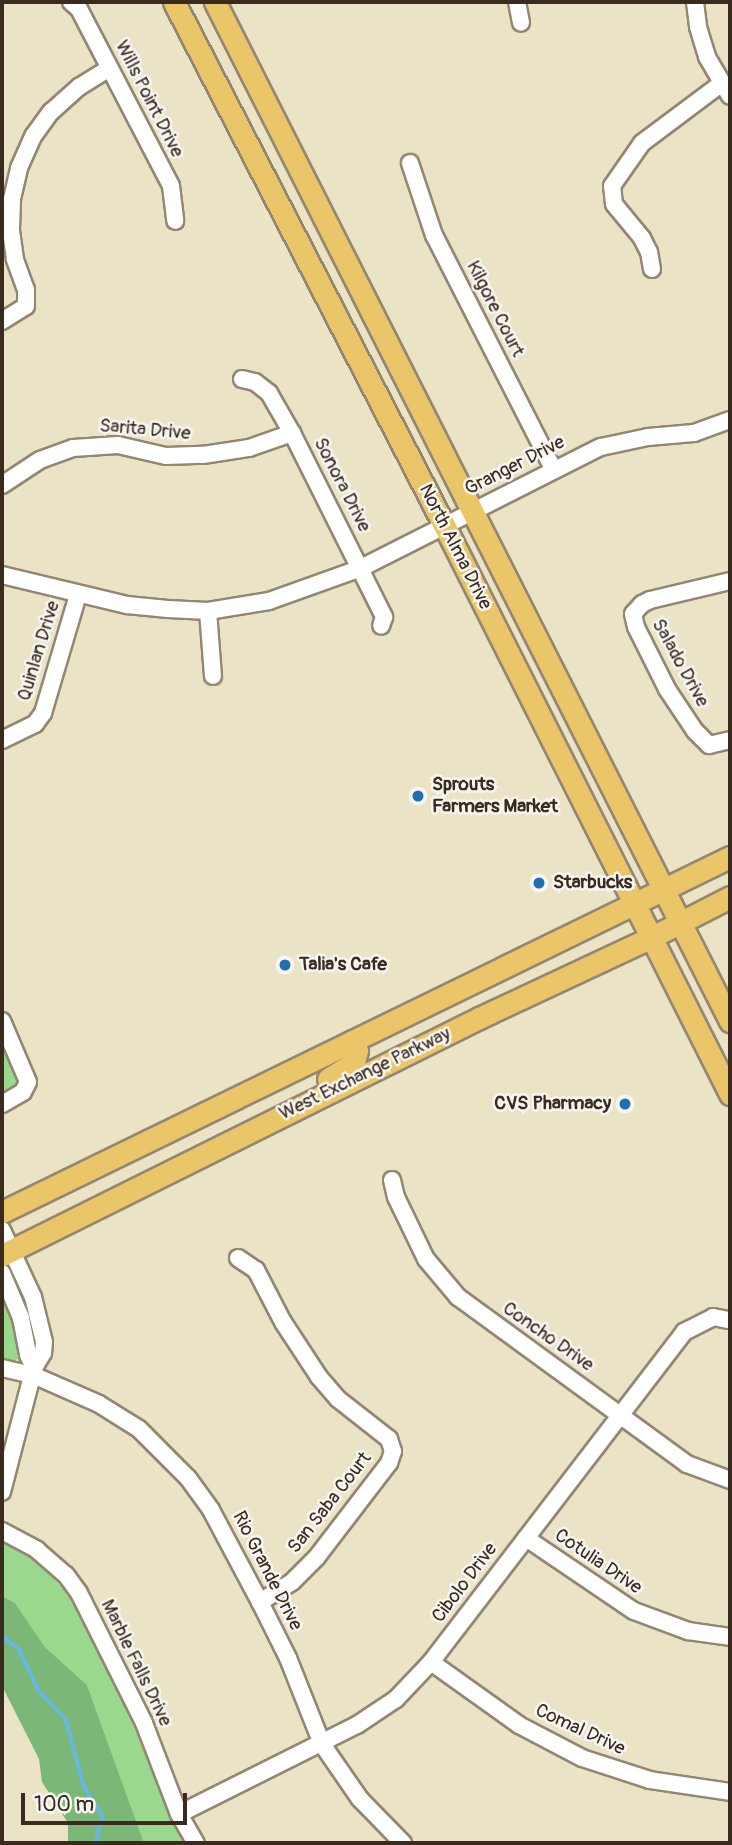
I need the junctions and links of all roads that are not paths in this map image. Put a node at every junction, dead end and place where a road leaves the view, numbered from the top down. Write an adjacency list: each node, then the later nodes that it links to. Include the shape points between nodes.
1 (71, 2): 7 (street, Wills Point Drive)
2 (174, 2): 20 (main road, North Alma Drive)
3 (215, 2): 19 (main road, North Alma Drive)
4 (517, 2): 6 (street)
5 (695, 2): 8 (street, via 702,43)
6 (521, 23)
7 (110, 68): 10 (street, via 51,112 34,135); 11 (street, Wills Point Drive, via 170,186)
8 (726, 90): 12 (street, via 642,143 612,186 614,204 642,238)
9 (410, 163): 17 (street, Kilgore Court, via 434,235)
10 (7, 199): 13 (street, via 15,259 27,299 26,306)
11 (175, 221)
12 (652, 268)
13 (7, 318)
14 (242, 379): 16 (street, Sonora Drive, via 269,393)
15 (730, 420): 17 (street, Granger Drive, via 694,433 620,442)
16 (292, 433): 18 (street, Sarita Drive, via 249,448 203,455 166,456 118,445 73,448 40,460); 21 (street, Sonora Drive)
17 (553, 469): 19 (street, Granger Drive)
18 (2, 485)
19 (474, 510): 20 (street, Granger Drive); 31 (main road, North Alma Drive)
20 (445, 527): 21 (street, Granger Drive); 28 (main road, North Alma Drive)
21 (361, 569): 25 (street, Granger Drive, via 269,601); 26 (street, Sonora Drive, via 384,617)
22 (2, 575): 24 (street, Granger Drive)
23 (730, 581): 30 (street, Salado Drive, via 650,600 633,614 667,689 695,731 709,744)
24 (78, 595): 25 (street, Granger Drive, via 128,605); 29 (street, Quinlan Drive, via 43,713 35,724)
25 (208, 611): 27 (street)
26 (381, 626)
27 (213, 676)
28 (528, 691): 31 (main road, via 538,687 550,691 579,747); 35 (main road, North Alma Drive)
29 (2, 740)
30 (730, 740)
31 (603, 765): 33 (main road, North Alma Drive)
32 (730, 857): 33 (main road, West Exchange Parkway)
33 (664, 889): 35 (main road, West Exchange Parkway); 36 (main road, North Alma Drive)
34 (730, 897): 36 (main road, West Exchange Parkway)
35 (635, 903): 37 (main road, North Alma Drive); 40 (main road, West Exchange Parkway)
36 (680, 922): 37 (main road, West Exchange Parkway); 39 (main road, North Alma Drive)
37 (652, 937): 41 (main road, North Alma Drive); 43 (main road, West Exchange Parkway)
38 (2, 1021): 42 (street, via 28,1082 23,1092)
39 (730, 1021)
40 (352, 1041): 43 (main road, via 357,1054 349,1067 235,1128); 45 (main road, West Exchange Parkway)
41 (730, 1094)
42 (2, 1104)
43 (188, 1162): 47 (main road, West Exchange Parkway)
44 (392, 1180): 53 (street, Concho Drive, via 426,1259 447,1287)
45 (2, 1212)
46 (2, 1230): 47 (street)
47 (6, 1253): 52 (street, via 33,1297 43,1331 43,1353)
48 (238, 1258): 58 (street, San Saba Court, via 256,1270 287,1330 319,1377 338,1399 389,1439 393,1451 389,1463 317,1557 292,1582)
49 (2, 1273): 52 (street, via 21,1318)
50 (729, 1320): 53 (street, Cibolo Drive, via 713,1317 684,1332)
51 (2, 1368): 52 (street, Rio Grande Drive)
52 (33, 1372): 55 (street); 58 (street, Rio Grande Drive, via 120,1416 175,1463 211,1510)
53 (621, 1413): 54 (street, Concho Drive, via 687,1464); 57 (street, Cibolo Drive)
54 (730, 1480)
55 (2, 1492)
56 (2, 1531): 63 (street, Marble Falls Drive, via 37,1550 79,1593 147,1729)
57 (526, 1538): 59 (street, Cotulia Drive, via 634,1612 688,1630); 60 (street, Cibolo Drive)
58 (260, 1602): 61 (street, Rio Grande Drive)
59 (730, 1637)
60 (431, 1661): 61 (street, Cibolo Drive, via 377,1713); 62 (street, Comal Drive, via 519,1725 582,1758 650,1780)
61 (322, 1744): 63 (street, Cibolo Drive); 65 (street, Rio Grande Drive, via 360,1799)
62 (730, 1792)
63 (179, 1814): 64 (street, Marble Falls Drive)
64 (196, 1843)
65 (403, 1843)

